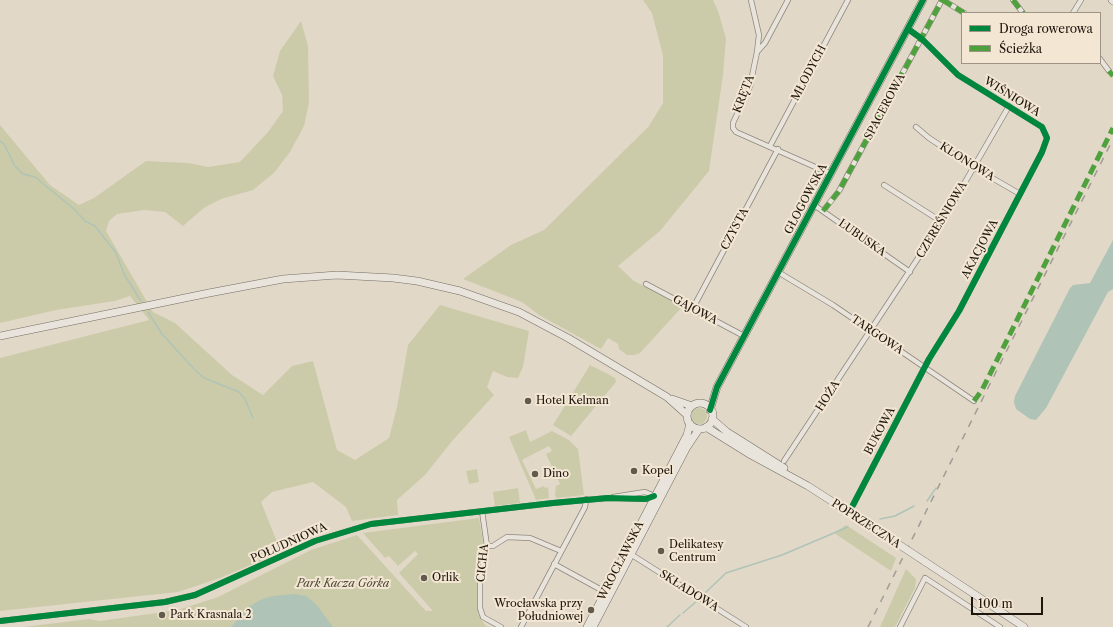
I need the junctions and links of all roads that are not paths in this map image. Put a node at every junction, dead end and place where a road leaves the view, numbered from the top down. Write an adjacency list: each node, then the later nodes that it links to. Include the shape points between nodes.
1 (751, 0): 13 (street, KRĘTA, via 759,35)
2 (788, 0): 13 (street, via 765,43)
3 (848, 0): 19 (street, MŁODYCH)
4 (923, 0): 11 (main road, GŁOGOWSKA)
5 (942, 0): 8 (street); 12 (street, SPACEROWA)
6 (1013, 0): 9 (street)
7 (1082, 0): 10 (street)
8 (962, 12)
9 (1022, 12)
10 (1074, 12)
11 (908, 29): 12 (street, WIŚNIOWA); 22 (main road, GŁOGOWSKA)
12 (922, 38): 16 (street, WIŚNIOWA, via 958,75); 26 (street, SPACEROWA, via 839,191)
13 (757, 52): 19 (street, KRĘTA, via 750,86 733,128 736,132)
14 (1101, 60): 15 (street)
15 (1109, 71)
16 (1008, 106): 18 (street, WIŚNIOWA, via 1042,127); 21 (street, CZEREŚNIOWA)
17 (916, 127): 21 (street, KLONOWA, via 928,138)
18 (1047, 138): 24 (street, AKACJOWA)
19 (770, 146): 20 (street, KRĘTA)
20 (778, 149): 22 (street, KRĘTA); 31 (street, CZYSTA)
21 (973, 167): 24 (street, KLONOWA); 27 (street, CZEREŚNIOWA)
22 (831, 174): 25 (main road, GŁOGOWSKA)
23 (884, 185): 27 (street)
24 (1020, 194): 35 (street, AKACJOWA, via 959,310)
25 (814, 205): 26 (street, LUBUSKA); 28 (main road, GŁOGOWSKA)
26 (823, 211): 29 (street, LUBUSKA)
27 (942, 222): 29 (street, CZEREŚNIOWA)
28 (778, 272): 32 (street, TARGOWA); 34 (main road, GŁOGOWSKA)
29 (910, 272): 32 (street, CZEREŚNIOWA)
30 (646, 284): 31 (street, GAJOWA)
31 (693, 308): 34 (street, GAJOWA)
32 (871, 330): 35 (street, TARGOWA); 46 (street, HOŻA)
33 (0, 336): 37 (main road, via 283,279 337,275 393,278 460,291 519,312)
34 (744, 336): 36 (main road, GŁOGOWSKA)
35 (925, 367): 38 (street, TARGOWA); 52 (street, BUKOWA)
36 (717, 387): 39 (main road, GŁOGOWSKA); 41 (main road, GŁOGOWSKA)
37 (667, 397): 40 (main road); 42 (main road)
38 (974, 401)
39 (702, 404): 40 (main road); 41 (main road)
40 (692, 406): 42 (main road)
41 (710, 410): 43 (main road)
42 (687, 415): 44 (main road)
43 (712, 419): 45 (main road); 47 (main road, POPRZECZNA, via 727,432)
44 (690, 424): 45 (main road); 48 (main road)
45 (703, 428): 47 (main road, POPRZECZNA); 48 (main road, via 692,438)
46 (784, 461)
47 (808, 486): 70 (main road, POPRZECZNA, bridge)
48 (657, 497): 49 (street, POŁUDNIOWA, via 645,492); 51 (street, POŁUDNIOWA); 53 (main road, WROCŁAWSKA); 58 (main road, WROCŁAWSKA)
49 (608, 498): 50 (street, POŁUDNIOWA); 51 (street, POŁUDNIOWA)
50 (586, 499): 54 (street, POŁUDNIOWA); 57 (street, via 585,507)
51 (644, 499): 53 (street)
52 (853, 505)
53 (648, 508): 55 (main road, WROCŁAWSKA)
54 (482, 511): 56 (street, CICHA); 62 (street, POŁUDNIOWA, via 388,521 354,528 315,541 208,591 181,599)
55 (632, 540): 58 (street); 59 (main road, WROCŁAWSKA)
56 (486, 546): 57 (street, via 493,546 507,537 530,538); 63 (street, CICHA, via 480,578 480,608 483,617)
57 (561, 551): 60 (street)
58 (632, 555): 59 (street); 61 (main road, WROCŁAWSKA); 67 (street, SKŁADOWA)
59 (623, 557): 61 (main road, WROCŁAWSKA)
60 (554, 564): 61 (street); 64 (street)
61 (608, 593): 65 (main road, WROCŁAWSKA); 66 (main road, WROCŁAWSKA)
62 (0, 622)
63 (501, 627)
64 (521, 627)
65 (587, 627)
66 (593, 627)
67 (746, 627)
68 (900, 627): 69 (street, via 924,578)
69 (1000, 627)
70 (1024, 627)

